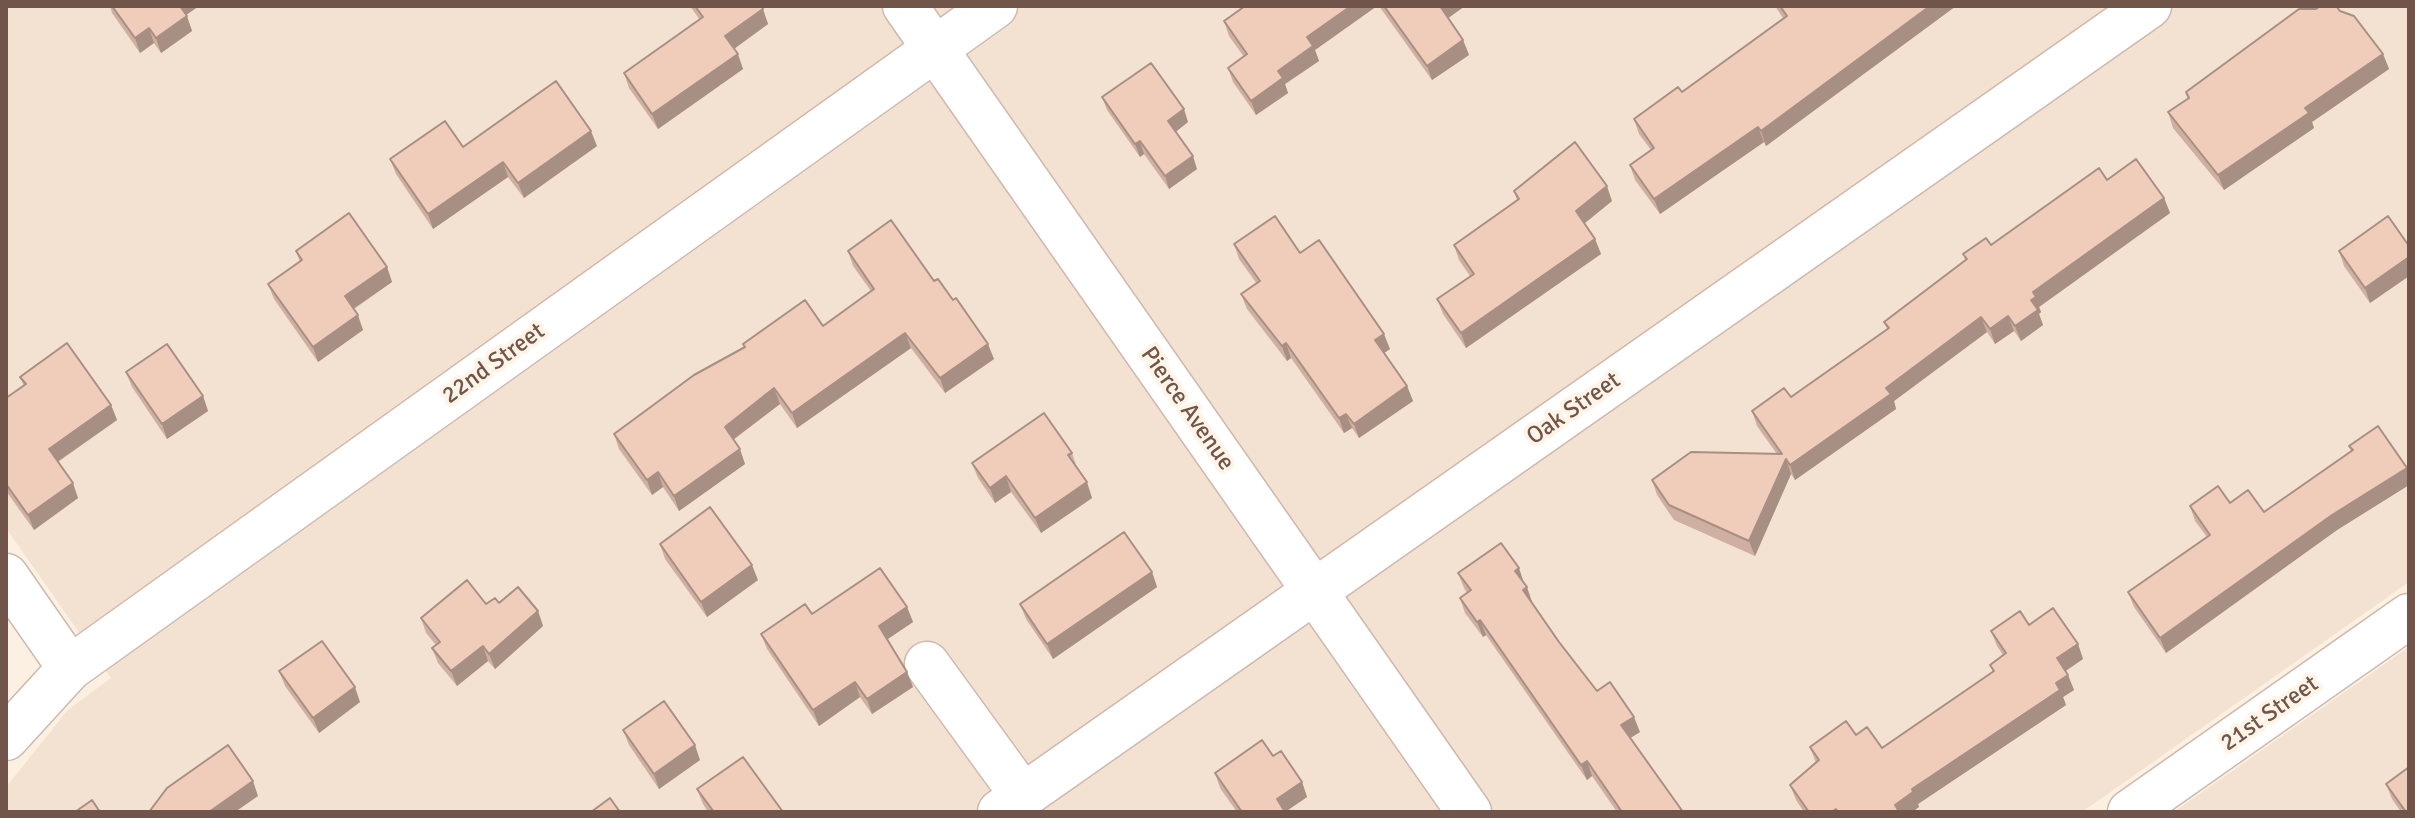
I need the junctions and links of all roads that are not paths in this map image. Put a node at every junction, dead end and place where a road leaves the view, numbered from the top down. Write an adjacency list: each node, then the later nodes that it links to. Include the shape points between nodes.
1 (905, 6): 4 (street, Pierce Avenue)
2 (995, 6): 4 (street, 22nd Street)
3 (2149, 6): 6 (street, Oak Street)
4 (935, 48): 6 (street, Pierce Avenue); 9 (street, 22nd Street)
5 (6, 576): 9 (street)
6 (1315, 591): 11 (street, Oak Street); 12 (street, Pierce Avenue)
7 (2409, 616): 13 (street, 21st Street)
8 (927, 664): 11 (street)
9 (70, 668): 10 (street, 22nd Street)
10 (6, 738)
11 (1011, 804)
12 (1469, 812)
13 (2130, 812)

